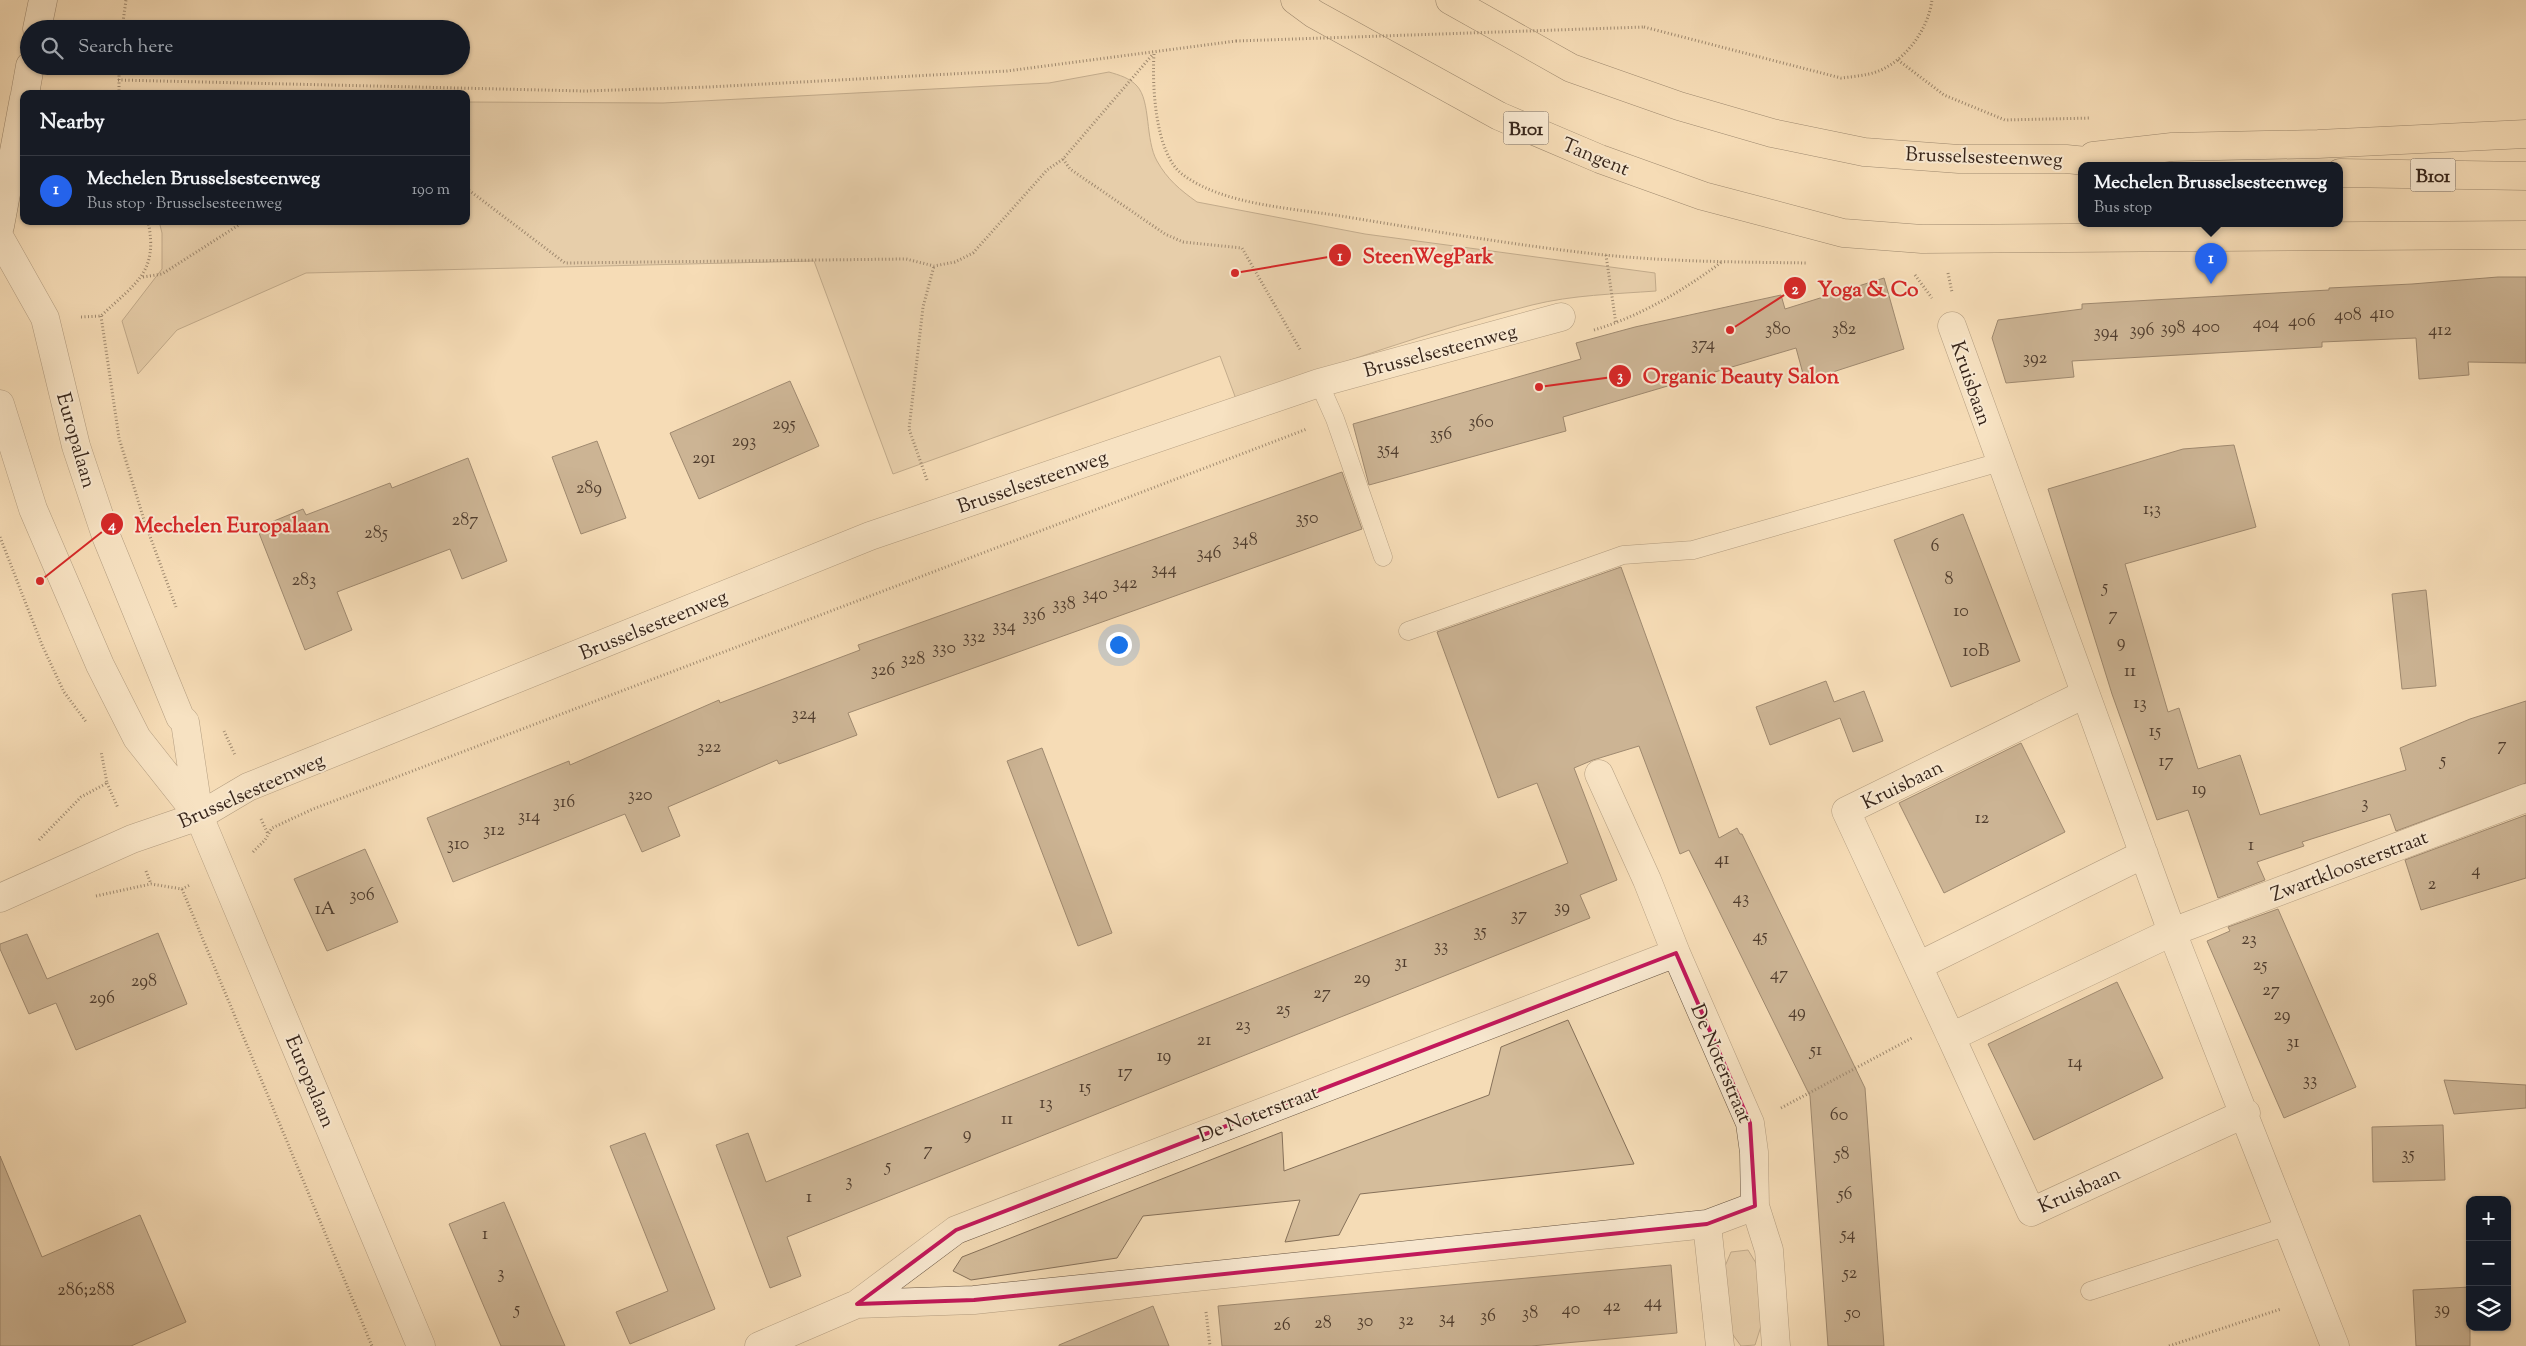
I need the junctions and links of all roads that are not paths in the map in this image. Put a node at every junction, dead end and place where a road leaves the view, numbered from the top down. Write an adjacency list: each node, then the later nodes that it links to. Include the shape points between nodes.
1 (43, 0): 4 (street)
2 (1295, 0): 14 (main road, Tangent / B101, via 1314,14 1499,116 1703,196 1843,233 1922,238)
3 (1450, 0): 9 (main road, Brusselsesteenweg / B101, via 1571,68 1679,106 1772,133 1864,152 1959,159)
4 (39, 20)
5 (28, 75): 6 (street)
6 (26, 90)
7 (20, 119): 13 (street)
8 (2526, 134): 9 (main road, Brusselsesteenweg / B101, via 2172,147)
9 (2066, 159): 10 (main road, B101)
10 (2096, 162)
11 (2343, 173): 12 (main road, B101)
12 (2526, 176)
13 (0, 226)
14 (2526, 235)
15 (0, 238): 26 (street, Europalaan, via 45,318 76,446 106,536 180,717 185,722)
16 (1561, 317): 18 (street, Brusselsesteenweg)
17 (1952, 326): 20 (street, Kruisbaan)
18 (1319, 383): 21 (lane, via 1335,419); 26 (street, Brusselsesteenweg, via 870,536 261,782)
19 (0, 404): 26 (street, Europalaan, via 34,509 100,665 137,738)
20 (2000, 462): 22 (lane, via 1693,550 1624,555); 23 (street, Kruisbaan)
21 (1383, 557)
22 (1408, 631)
23 (2085, 694): 27 (street, Kruisbaan); 31 (street, Kruisbaan, via 1846,811)
24 (1599, 774): 30 (street, De Noterstraat)
25 (2526, 798): 29 (street, Zwartkloosterstraat)
26 (199, 816): 28 (street, Brusselsesteenweg, via 132,839); 39 (street, Europalaan)
27 (2144, 854): 29 (street, Kruisbaan); 31 (street)
28 (0, 898)
29 (2172, 932): 32 (street); 33 (street, Kruisbaan)
30 (1676, 953): 34 (street, De Noterstraat, via 1750,1123); 38 (street, De Noterstraat, via 956,1230)
31 (1918, 966): 32 (street, Kruisbaan)
32 (1947, 1029): 33 (street, Kruisbaan, via 2031,1212)
33 (2246, 1113): 36 (street, Kruisbaan)
34 (1755, 1206): 35 (street, De Noterstraat); 42 (street, De Noterstraat, via 1769,1250)
35 (1707, 1224): 38 (street, De Noterstraat, via 974,1300); 41 (street)
36 (2288, 1226): 37 (lane); 43 (street, Kruisbaan)
37 (2090, 1291)
38 (857, 1304): 40 (street, De Noterstraat)
39 (421, 1346)
40 (760, 1346)
41 (1720, 1346)
42 (1776, 1346)
43 (2336, 1346)

